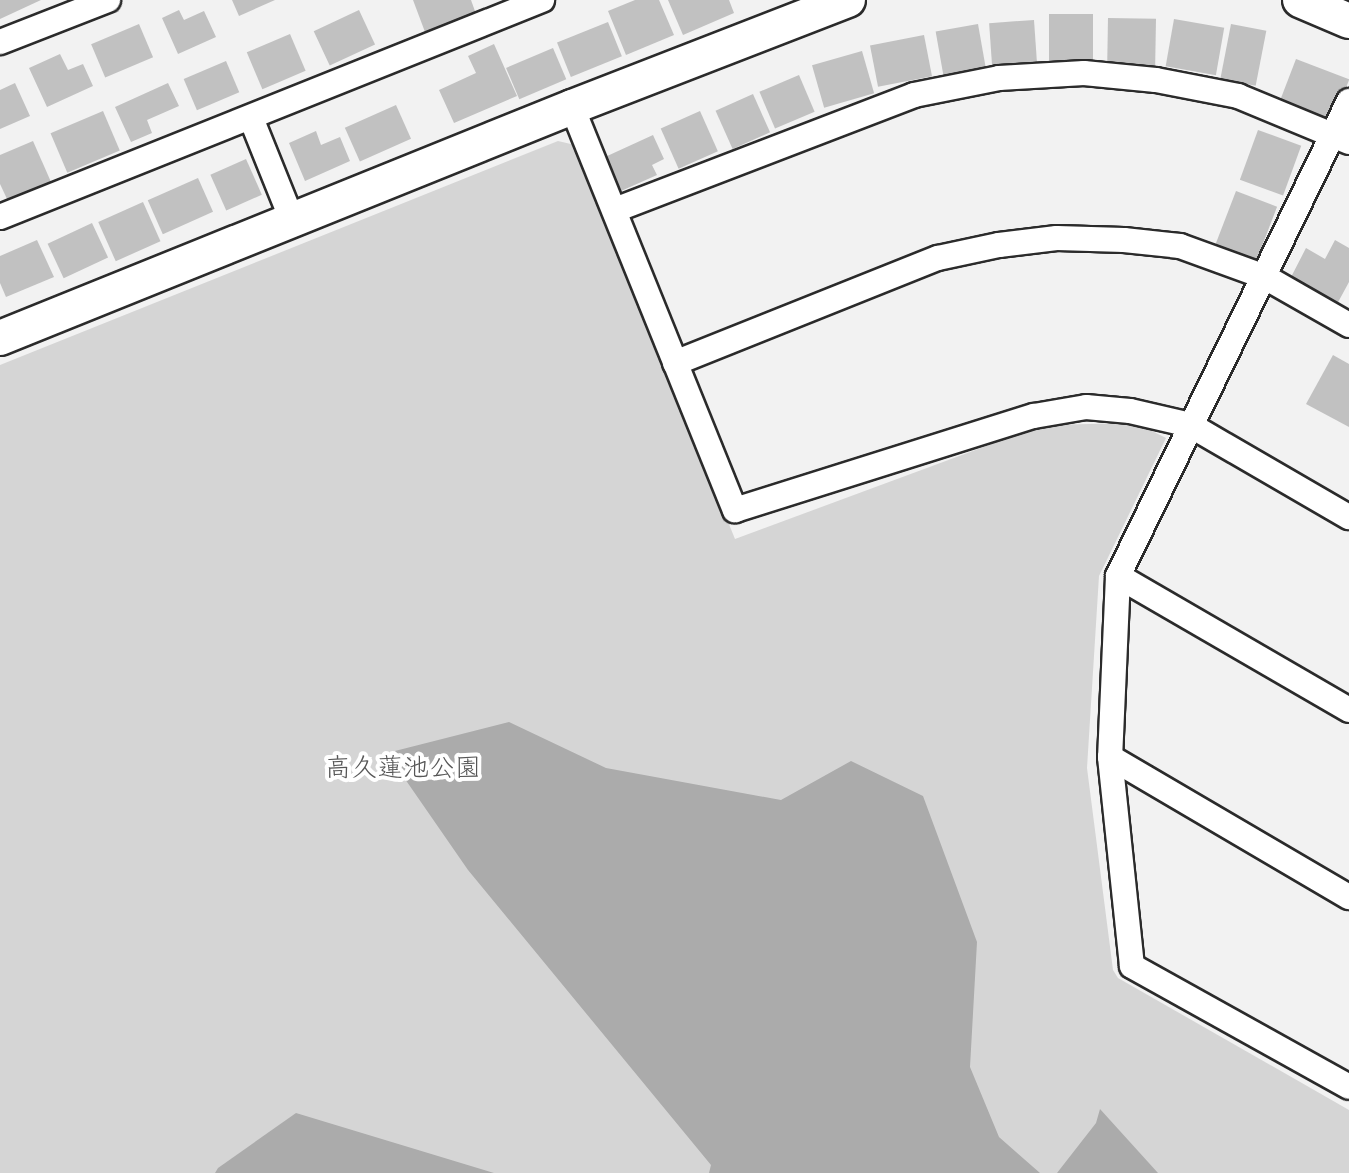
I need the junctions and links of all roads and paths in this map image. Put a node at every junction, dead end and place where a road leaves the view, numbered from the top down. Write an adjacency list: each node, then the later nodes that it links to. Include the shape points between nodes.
1 (108, 0): 7 (street)
2 (542, 0): 10 (street)
3 (848, 0): 5 (street)
4 (1300, 0): 6 (street)
5 (812, 6): 9 (street)
6 (1349, 21)
7 (0, 42)
8 (1349, 101): 11 (street)
9 (572, 107): 12 (street); 14 (street)
10 (251, 118): 13 (street); 14 (street)
11 (1341, 138): 12 (street, via 1238,96 1156,80 1084,73 999,78 914,95); 15 (street)
12 (615, 210): 18 (street)
13 (0, 217)
14 (292, 220): 17 (street)
15 (1265, 277): 16 (street); 18 (street, via 1180,246 1057,238 999,245 938,258); 19 (street)
16 (1349, 325)
17 (0, 338)
18 (675, 363): 19 (street, via 735,510 1034,416 1086,407)
19 (1190, 425): 20 (street); 21 (street)
20 (1349, 517)
21 (1118, 576): 22 (street); 23 (street)
22 (1349, 710)
23 (1110, 757): 24 (street); 25 (street, via 1132,966)
24 (1349, 897)
25 (1349, 1087)

